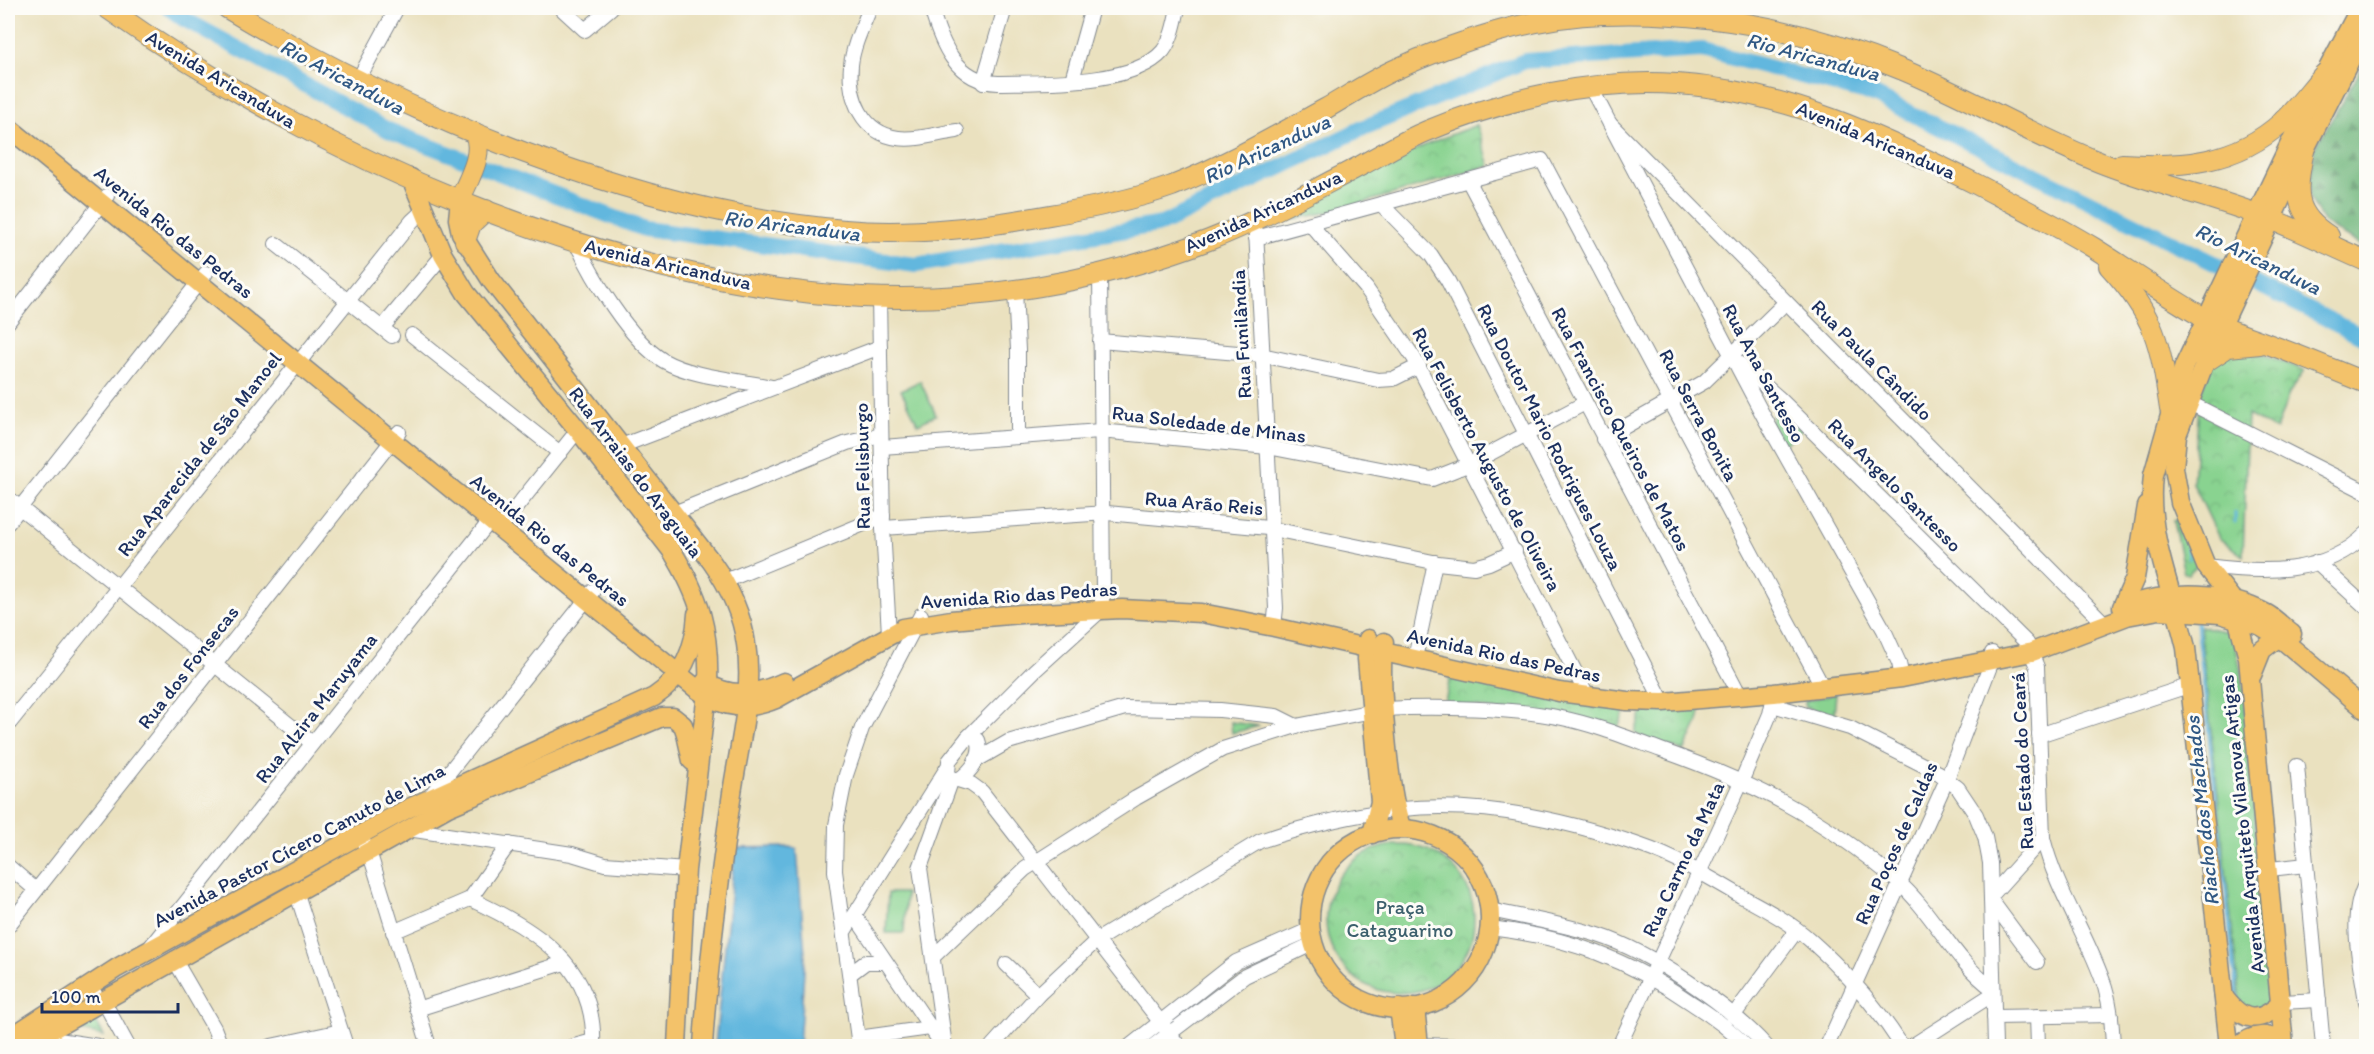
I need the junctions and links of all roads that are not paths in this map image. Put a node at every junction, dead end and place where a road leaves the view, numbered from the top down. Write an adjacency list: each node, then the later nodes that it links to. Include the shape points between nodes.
1 (107, 8): 28 (highway, Avenida Aricanduva, via 230,89)
2 (227, 8): 16 (highway)
3 (397, 8): 16 (street)
4 (561, 8): 5 (street, via 585,30)
5 (611, 8)
6 (870, 8): 23 (street, via 851,65 852,93 861,116 875,131 900,139)
7 (931, 8): 18 (street, via 940,38 951,57)
8 (1005, 8): 18 (street)
9 (1092, 8): 17 (street)
10 (1178, 8): 17 (street, via 1166,46 1146,65 1107,76)
11 (2360, 8): 15 (main road)
12 (1628, 10): 13 (highway); 26 (highway, via 1756,23 1826,42 1903,70)
13 (1562, 13): 24 (highway, via 1456,44 1390,71 1246,151 1171,186 1094,207 938,230 850,230 753,219 604,179)
14 (2367, 29): 25 (main road)
15 (2324, 74): 21 (highway)
16 (358, 80): 24 (highway)
17 (1072, 80): 18 (street)
18 (983, 83)
19 (1590, 86): 22 (street, Rua Ana Santesso); 38 (highway, Avenida Aricanduva, via 1513,102 1425,131); 42 (highway, Avenida Aricanduva, via 1675,84 1792,103 1931,161)
20 (8, 121): 32 (main road, Avenida Rio das Pedras)
21 (2291, 122): 25 (highway, via 2305,130); 26 (highway, via 2198,164); 36 (main road)
22 (1610, 124): 27 (street, Rua Paula Cândido); 29 (street, Rua Ana Santesso)
23 (957, 131)
24 (475, 133): 31 (highway, via 478,154)
25 (2303, 156): 36 (main road); 45 (highway, via 2298,190 2304,215)
26 (2102, 163): 36 (highway)
27 (1655, 167): 29 (street); 51 (street, Rua Paula Cândido)
28 (411, 178): 31 (highway, Avenida Aricanduva); 34 (main road, Rua Arraias do Araguaia)
29 (1639, 179): 60 (street, Rua Ana Santesso)
30 (1468, 180): 33 (street); 66 (street, Rua Francisco Queiros de Matos); 67 (street, Rua Serra Bonita, via 1542,160)
31 (464, 192): 35 (highway, Avenida Aricanduva); 39 (main road, Rua Arraias do Araguaia, via 458,219)
32 (104, 199): 47 (main road, Avenida Rio das Pedras); 52 (street)
33 (1381, 204): 37 (street); 72 (street, Rua Doutor Mario Rodrigues Louza, via 1440,268)
34 (424, 210): 43 (main road, Rua Arraias do Araguaia); 50 (street, Rua Aparecida de São Manoel)
35 (486, 210): 39 (highway, via 471,224); 40 (highway, Avenida Aricanduva)
36 (2265, 217): 44 (main road); 45 (highway)
37 (1310, 224): 38 (street); 62 (street, Rua Felisberto Augusto de Oliveira, via 1366,288)
38 (1256, 228): 46 (highway, Avenida Aricanduva); 58 (street, Rua Funilândia)
39 (465, 241): 77 (main road, Rua Arraias do Araguaia)
40 (576, 242): 49 (highway, Avenida Aricanduva, via 730,282); 64 (street, via 610,302 664,361)
41 (276, 244): 50 (street)
42 (2091, 246): 53 (highway, Avenida Aricanduva); 68 (highway, via 2128,286 2150,320)
43 (443, 255): 50 (street, via 387,332); 70 (main road, Rua Arraias do Araguaia, via 466,293)
44 (2244, 260): 53 (main road, via 2221,287); 53 (main road, via 2238,293)
45 (2367, 261)
46 (1100, 273): 48 (highway, Avenida Aricanduva); 55 (street)
47 (203, 277): 59 (main road, Avenida Rio das Pedras); 85 (street)
48 (1015, 290): 49 (highway, Avenida Aricanduva); 74 (street)
49 (879, 297): 57 (street, Rua Felisburgo)
50 (347, 300): 59 (street, Rua Aparecida de São Manoel)
51 (1786, 302): 60 (street); 108 (street, Rua Paula Cândido)
52 (8, 322)
53 (2213, 322): 56 (highway, Avenida Aricanduva); 61 (main road); 68 (main road, via 2184,366)
54 (412, 335): 79 (street)
55 (1100, 341): 58 (street); 71 (street)
56 (2269, 344): 61 (highway, via 2237,345); 63 (highway, Avenida Aricanduva)
57 (880, 347): 64 (street); 76 (street, Rua Felisburgo)
58 (1261, 355): 62 (street, via 1378,380 1393,379); 78 (street, Rua Funilândia)
59 (300, 357): 73 (main road, Avenida Rio das Pedras); 98 (street, Rua Aparecida de São Manoel)
60 (1732, 357): 65 (street, Rua Angelo Santesso); 67 (street, via 1704,382); 69 (street, Rua Ana Santesso)
61 (2205, 362): 68 (main road)
62 (1419, 366): 80 (street, Rua Felisberto Augusto de Oliveira)
63 (2367, 383)
64 (772, 387): 77 (street)
65 (1779, 398): 69 (street); 113 (street, Rua Angelo Santesso)
66 (1585, 403): 72 (street, Rua Soledade de Minas); 75 (street, Rua Francisco Queiros de Matos)
67 (1670, 403): 75 (street); 122 (street, Rua Serra Bonita)
68 (2179, 406): 81 (main road); 82 (street); 84 (main road, via 2174,468)
69 (1764, 417): 119 (street, Rua Ana Santesso, via 1884,630)
70 (578, 430): 79 (street, Rua Alzira Maruyama); 101 (main road, Rua Arraias do Araguaia, via 672,551)
71 (1100, 431): 74 (street, Rua Soledade de Minas); 78 (street, Rua Soledade de Minas); 87 (street)
72 (1527, 434): 80 (street, Rua Soledade de Minas); 129 (street, Rua Doutor Mario Rodrigues Louza)
73 (396, 436): 88 (main road, Avenida Rio das Pedras); 117 (street, Rua dos Fonsecas)
74 (1018, 438): 76 (street, Rua Soledade de Minas)
75 (1603, 439): 126 (street, Rua Francisco Queiros de Matos)
76 (881, 441): 86 (street, Rua Soledade de Minas, via 847,443); 89 (street, Rua Felisburgo)
77 (621, 446): 86 (main road, Rua Arraias do Araguaia)
78 (1266, 446): 80 (street, Rua Soledade de Minas, via 1426,479); 91 (street, Rua Funilândia)
79 (560, 453): 88 (street, Rua Alzira Maruyama)
80 (1470, 464): 93 (street, Rua Felisberto Augusto de Oliveira)
81 (2151, 488): 84 (main road, via 2159,507 2166,511); 102 (main road, via 2160,559); 104 (main road, via 2135,578)
82 (2367, 492)
83 (8, 498): 85 (street)
84 (2180, 502): 96 (main road)
85 (19, 508): 90 (street); 98 (street)
86 (674, 513): 97 (main road, Rua Arraias do Araguaia)
87 (1102, 514): 89 (street, Rua Arão Reis); 91 (street, Rua Arão Reis); 103 (street)
88 (498, 520): 99 (main road, Avenida Rio das Pedras); 140 (street, Rua Alzira Maruyama)
89 (883, 522): 97 (street, Rua Arão Reis); 110 (street, Rua Felisburgo)
90 (8, 523)
91 (1270, 528): 94 (street, Rua Arão Reis); 109 (street, Rua Funilândia)
92 (2367, 534): 95 (street, via 2348,550)
93 (1515, 550): 94 (street, Rua Arão Reis, via 1480,566); 125 (street, Rua Felisberto Augusto de Oliveira)
94 (1435, 562): 114 (street)
95 (2317, 562): 96 (street, via 2264,572); 105 (street)
96 (2206, 566): 100 (main road)
97 (725, 581): 115 (main road, Rua Arraias do Araguaia, via 745,634)
98 (117, 588): 117 (street); 135 (street, Rua Aparecida de São Manoel)
99 (590, 595): 118 (main road, Avenida Rio das Pedras); 148 (street)
100 (2232, 599): 102 (main road, Avenida Rio das Pedras); 107 (main road, Avenida Arquiteto Vilanova Artigas); 130 (main road, via 2269,615)
101 (698, 603): 118 (main road, Avenida Pastor Cícero Canuto de Lima, via 695,635); 124 (main road, Rua Arraias do Araguaia, via 707,636)
102 (2175, 603): 104 (main road, Avenida Rio das Pedras); 107 (main road, Avenida Rio das Pedras); 108 (main road, Avenida Rio das Pedras); 123 (main road, Avenida Arquiteto Vilanova Artigas, via 2186,648)
103 (1101, 606): 106 (main road, Avenida Rio das Pedras); 109 (main road, Avenida Rio das Pedras, via 1175,602); 138 (street, via 992,713)
104 (2122, 607): 108 (main road, Avenida Rio das Pedras)
105 (2367, 607)
106 (920, 619): 110 (main road, Avenida Rio das Pedras); 173 (street, via 862,728 846,775 834,841)
107 (2238, 619): 111 (main road, Avenida Rio das Pedras); 120 (main road, Avenida Arquiteto Vilanova Artigas)
108 (2102, 620): 113 (main road, Avenida Rio das Pedras)
109 (1275, 622): 112 (main road, Avenida Rio das Pedras)
110 (888, 629): 121 (main road, Avenida Rio das Pedras); 131 (main road, Avenida Rio das Pedras, via 776,699)
111 (2279, 637): 120 (main road, via 2262,650); 133 (main road, Avenida Rio das Pedras)
112 (1375, 645): 114 (main road, Avenida Rio das Pedras); 125 (main road, Avenida Rio das Pedras); 132 (main road)
113 (2029, 647): 116 (main road, Avenida Rio das Pedras); 137 (street, Rua Estado do Ceará, via 2037,667)
114 (1417, 649): 125 (main road, Avenida Rio das Pedras)
115 (747, 652): 121 (main road, via 766,678); 131 (main road, Rua Arraias do Araguaia)
116 (1992, 656): 119 (main road, Avenida Rio das Pedras); 144 (street, Rua Poços de Caldas)
117 (215, 666): 140 (street); 165 (street, Rua dos Fonsecas)
118 (682, 670): 124 (main road, Avenida Rio das Pedras); 128 (main road, Avenida Pastor Cícero Canuto de Lima)
119 (1901, 674): 122 (main road, Avenida Rio das Pedras)
120 (2251, 676): 160 (main road, Avenida Arquiteto Vilanova Artigas)
121 (783, 683): 131 (main road, Avenida Rio das Pedras)
122 (1820, 684): 127 (main road, Avenida Rio das Pedras)
123 (2188, 686): 137 (street); 191 (main road, Avenida Arquiteto Vilanova Artigas)
124 (707, 690): 131 (main road, Avenida Rio das Pedras, via 735,708); 146 (main road, Rua Arraias do Araguaia)
125 (1586, 692): 129 (main road, Avenida Rio das Pedras)
126 (1737, 692): 127 (main road, Avenida Rio das Pedras); 129 (main road, Avenida Rio das Pedras)
127 (1773, 694): 144 (street, via 1861,733); 145 (street, Rua Carmo da Mata)
128 (654, 697): 134 (main road, via 663,709); 148 (main road, Avenida Pastor Cícero Canuto de Lima)
129 (1661, 697)
130 (2367, 698)
131 (745, 701): 219 (main road, Rua Arraias do Araguaia, via 721,869)
132 (1379, 710): 136 (street); 145 (street, via 1495,711 1560,717 1625,736); 149 (main road)
133 (2367, 710)
134 (656, 719): 146 (main road, via 673,717 683,726); 150 (main road, Avenida Pastor Cícero Canuto de Lima, via 482,791)
135 (8, 725)
136 (1296, 726): 139 (street, via 1276,716 1130,708); 157 (street, via 1223,749)
137 (2039, 735): 154 (street, Rua Estado do Ceará)
138 (975, 739): 139 (street); 141 (street, via 980,750); 143 (street, via 955,751)
139 (1008, 742): 141 (street)
140 (312, 743): 178 (street, Rua Alzira Maruyama, via 172,918)
141 (974, 763): 143 (street); 147 (street)
142 (2297, 765): 158 (street)
143 (952, 776): 147 (street); 170 (street); 179 (street, via 920,868)
144 (1947, 779): 164 (street, Rua Poços de Caldas); 167 (street, via 1967,800 1985,837)
145 (1742, 780): 162 (street, Rua Carmo da Mata); 164 (street, via 1828,828)
146 (694, 784): 161 (main road, Rua Arraias do Araguaia)
147 (982, 792): 157 (street)
148 (427, 800): 150 (street); 153 (main road, Avenida Pastor Cícero Canuto de Lima)
149 (1387, 812): 151 (main road); 152 (main road); 162 (street, via 1445,808 1529,816 1641,845); 177 (street, via 1260,841)
150 (411, 827): 155 (street); 156 (main road, Avenida Pastor Cícero Canuto de Lima)
151 (1402, 829): 152 (main road); 171 (main road, via 1434,836 1462,853 1481,879)
152 (1372, 834): 176 (main road, via 1346,848 1325,870 1313,898)
153 (359, 835): 156 (street); 178 (main road, Avenida Pastor Cícero Canuto de Lima)
154 (2043, 838): 167 (street); 198 (street, Rua Estado do Ceará, via 2049,865 2104,986)
155 (508, 844): 161 (street, via 624,867); 168 (street)
156 (369, 851): 166 (main road, Avenida Pastor Cícero Canuto de Lima); 175 (street)
157 (1036, 861): 177 (street); 179 (street)
158 (2306, 865): 160 (street); 193 (street)
159 (8, 866): 165 (street)
160 (2270, 869): 194 (main road, Avenida Arquiteto Vilanova Artigas)
161 (686, 870): 218 (main road, Rua Arraias do Araguaia)
162 (1699, 872): 174 (street); 185 (street, Rua Carmo da Mata)
163 (2367, 883): 169 (street)
164 (1899, 884): 188 (street, Rua Poços de Caldas); 189 (street, via 1964,964)
165 (36, 890): 172 (street, Rua dos Fonsecas)
166 (296, 891): 182 (main road, Avenida Pastor Cícero Canuto de Lima); 204 (street)
167 (1991, 898): 181 (street); 189 (street)
168 (470, 899): 175 (street); 183 (street, via 545,940)
169 (2362, 903): 195 (street, via 2356,916)
170 (855, 916): 173 (street); 180 (street)
171 (1490, 919): 185 (street); 196 (main road, via 1480,960 1471,974 1446,996)
172 (8, 926)
173 (845, 930): 186 (street)
174 (1797, 930): 188 (street); 199 (street)
175 (393, 932): 197 (street)
176 (1312, 936): 196 (main road, via 1326,969 1345,990 1380,1006); 202 (street, via 1236,962); 205 (street, via 1245,976)
177 (1097, 940): 190 (street); 202 (street)
178 (155, 947): 182 (main road); 187 (main road, Avenida Pastor Cícero Canuto de Lima)
179 (933, 957): 220 (street)
180 (884, 962): 186 (street, via 866,962); 203 (street)
181 (2037, 962)
182 (167, 963): 192 (main road, Avenida Pastor Cícero Canuto de Lima); 213 (street, via 214,1028)
183 (564, 963): 197 (street); 209 (street, via 578,980 588,1009)
184 (1006, 964): 190 (street)
185 (1654, 970): 199 (street, via 1698,989); 226 (street, Rua Carmo da Mata); 227 (street)
186 (850, 975): 208 (street)
187 (94, 982): 192 (street, via 104,987); 206 (main road, Avenida Pastor Cícero Canuto de Lima)
188 (1855, 985): 229 (street, Rua Poços de Caldas); 230 (street)
189 (1993, 992): 201 (street); 231 (street)
190 (1038, 995): 221 (street)
191 (2224, 997): 194 (main road, via 2235,1011 2250,1018 2263,1017); 235 (main road, Avenida Arquiteto Vilanova Artigas)
192 (103, 1000): 207 (main road, Avenida Pastor Cícero Canuto de Lima); 212 (street)
193 (2319, 1000): 194 (street); 238 (street)
194 (2282, 1002): 237 (main road, Avenida Arquiteto Vilanova Artigas)
195 (2367, 1002)
196 (1407, 1008): 210 (main road)
197 (417, 1009): 216 (street)
198 (2111, 1015): 200 (street); 234 (street, Rua Estado do Ceará)
199 (1733, 1016): 228 (street)
200 (2037, 1016): 201 (street); 233 (street)
201 (1994, 1017): 232 (street)
202 (1160, 1021): 205 (street); 222 (street)
203 (930, 1028): 208 (street); 220 (street)
204 (341, 1031): 214 (street); 215 (street)
205 (1169, 1033): 223 (street); 224 (street)
206 (8, 1039)
207 (31, 1042): 211 (street)
208 (859, 1042)
209 (593, 1044): 217 (street)
210 (1414, 1046): 225 (street)
211 (98, 1047)
212 (128, 1047)
213 (221, 1047)
214 (271, 1047)
215 (346, 1047)
216 (429, 1047)
217 (574, 1047)
218 (677, 1047)
219 (703, 1047)
220 (944, 1047)
221 (992, 1047)
222 (1130, 1047)
223 (1153, 1047)
224 (1179, 1047)
225 (1462, 1047)
226 (1619, 1047)
227 (1746, 1047)
228 (1766, 1047)
229 (1827, 1047)
230 (1902, 1047)
231 (1912, 1047)
232 (1995, 1047)
233 (2038, 1047)
234 (2113, 1047)
235 (2229, 1047)
236 (2239, 1047): 237 (main road, via 2249,1039 2268,1036)
237 (2283, 1047)
238 (2323, 1047)

